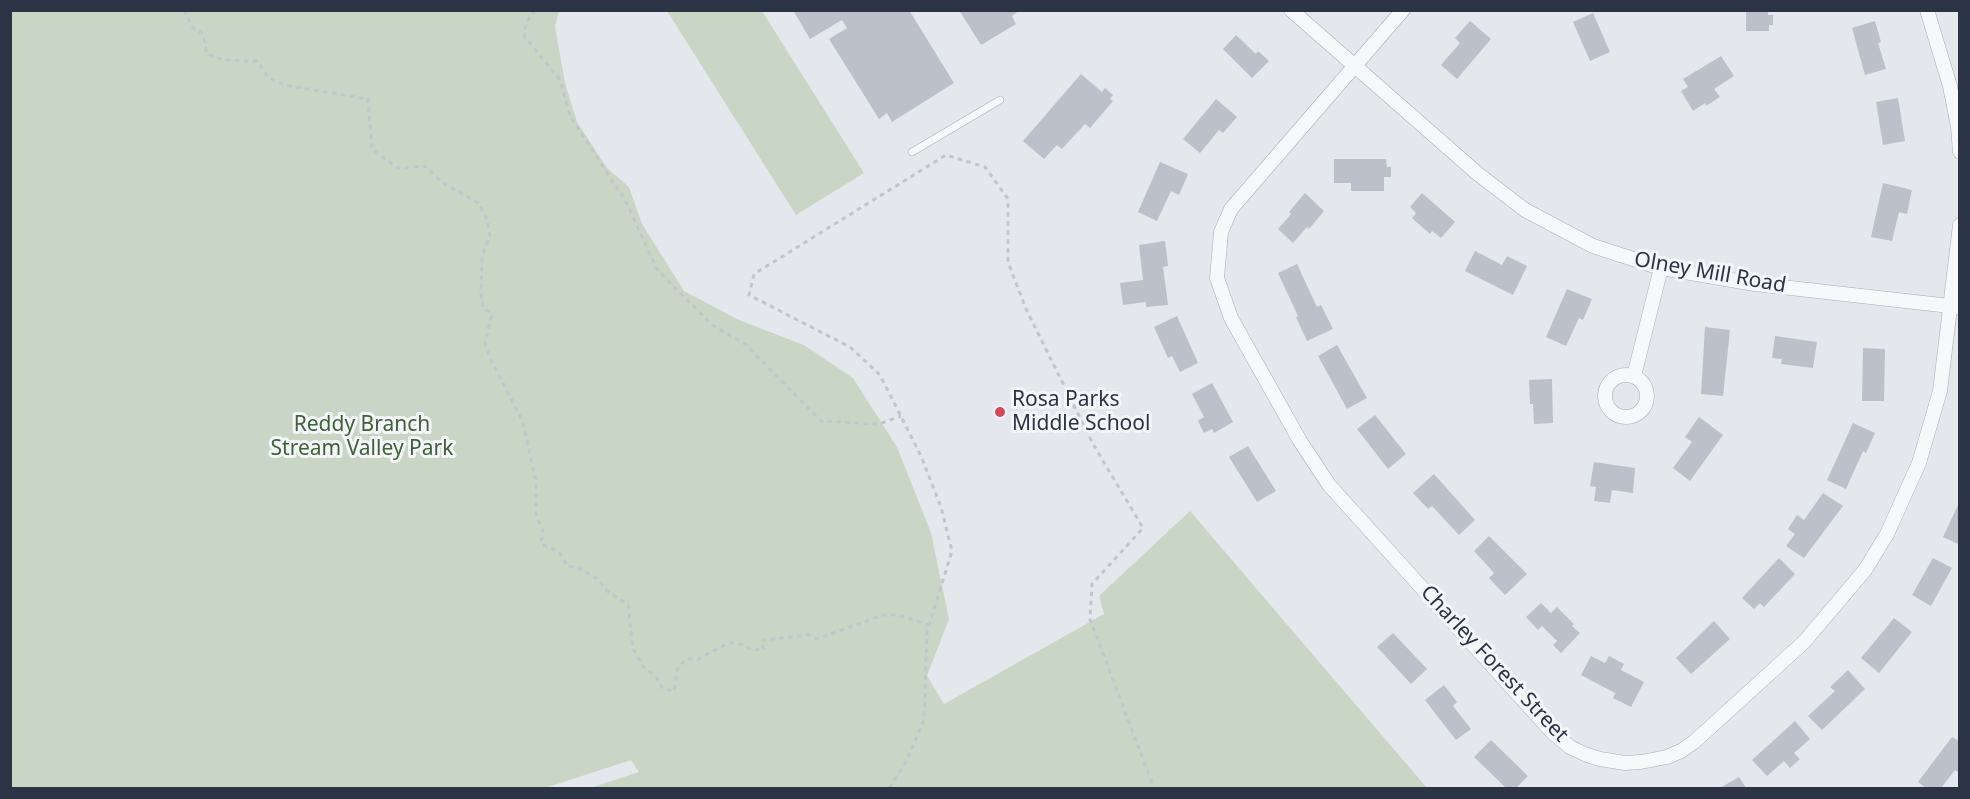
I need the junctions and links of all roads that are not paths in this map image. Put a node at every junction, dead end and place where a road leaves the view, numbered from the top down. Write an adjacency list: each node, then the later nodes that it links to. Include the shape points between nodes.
1 (1292, 10): 4 (street, Olney Mill Road)
2 (1403, 10): 4 (street, Charley Forest Street)
3 (1927, 10): 7 (street, via 1950,87)
4 (1354, 65): 9 (street, Olney Mill Road, via 1525,210 1593,246); 10 (street, Charley Forest Street, via 1231,208 1221,232 1217,278 1231,318 1329,485 1552,732 1587,755 1625,763 1681,751 1804,642 1865,570 1887,534 1919,463 1940,391)
5 (1000, 100): 6 (lane)
6 (912, 152)
7 (1959, 152)
8 (1959, 225): 10 (street, Charley Forest Street)
9 (1661, 268): 10 (street, Olney Mill Road, via 1755,284); 11 (street)
10 (1955, 307)
11 (1634, 376)

